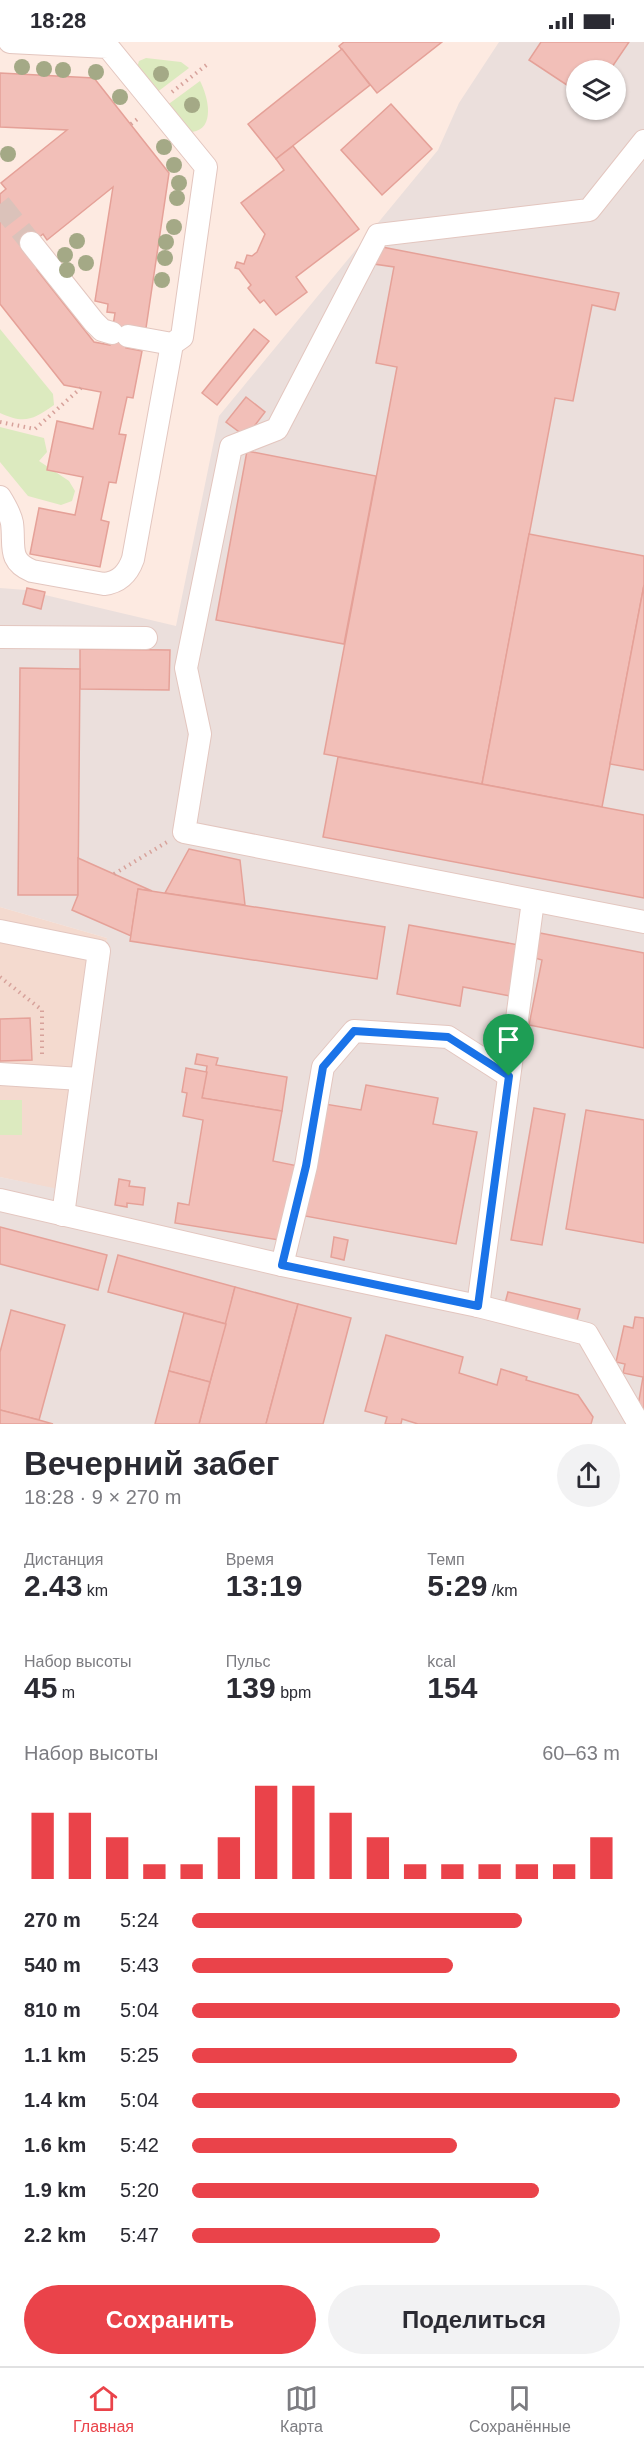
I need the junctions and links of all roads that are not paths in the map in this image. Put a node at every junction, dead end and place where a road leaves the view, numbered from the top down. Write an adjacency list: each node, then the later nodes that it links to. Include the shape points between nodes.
1 (10, 42): 4 (lane, via 108,47 206,167 182,337)
2 (644, 141): 8 (lane, via 589,210 378,235 277,429 231,447 186,668 200,734 184,832)
3 (31, 243): 4 (lane, via 102,330)
4 (172, 344): 5 (lane, via 134,559 125,574 104,584 24,568 14,554 12,521)
5 (0, 497)
6 (0, 637): 7 (lane)
7 (146, 638)
8 (533, 901): 9 (lane); 12 (lane)
9 (644, 922)
10 (0, 931): 13 (lane, via 99,951)
11 (0, 1074): 13 (lane)
12 (509, 1076): 16 (lane, via 448,1037 354,1031 323,1067 306,1166); 17 (lane)
13 (81, 1078): 15 (lane)
14 (0, 1200): 15 (lane)
15 (63, 1215): 16 (lane)
16 (282, 1265): 17 (lane)
17 (478, 1306): 18 (lane, via 587,1334)
18 (639, 1424)

